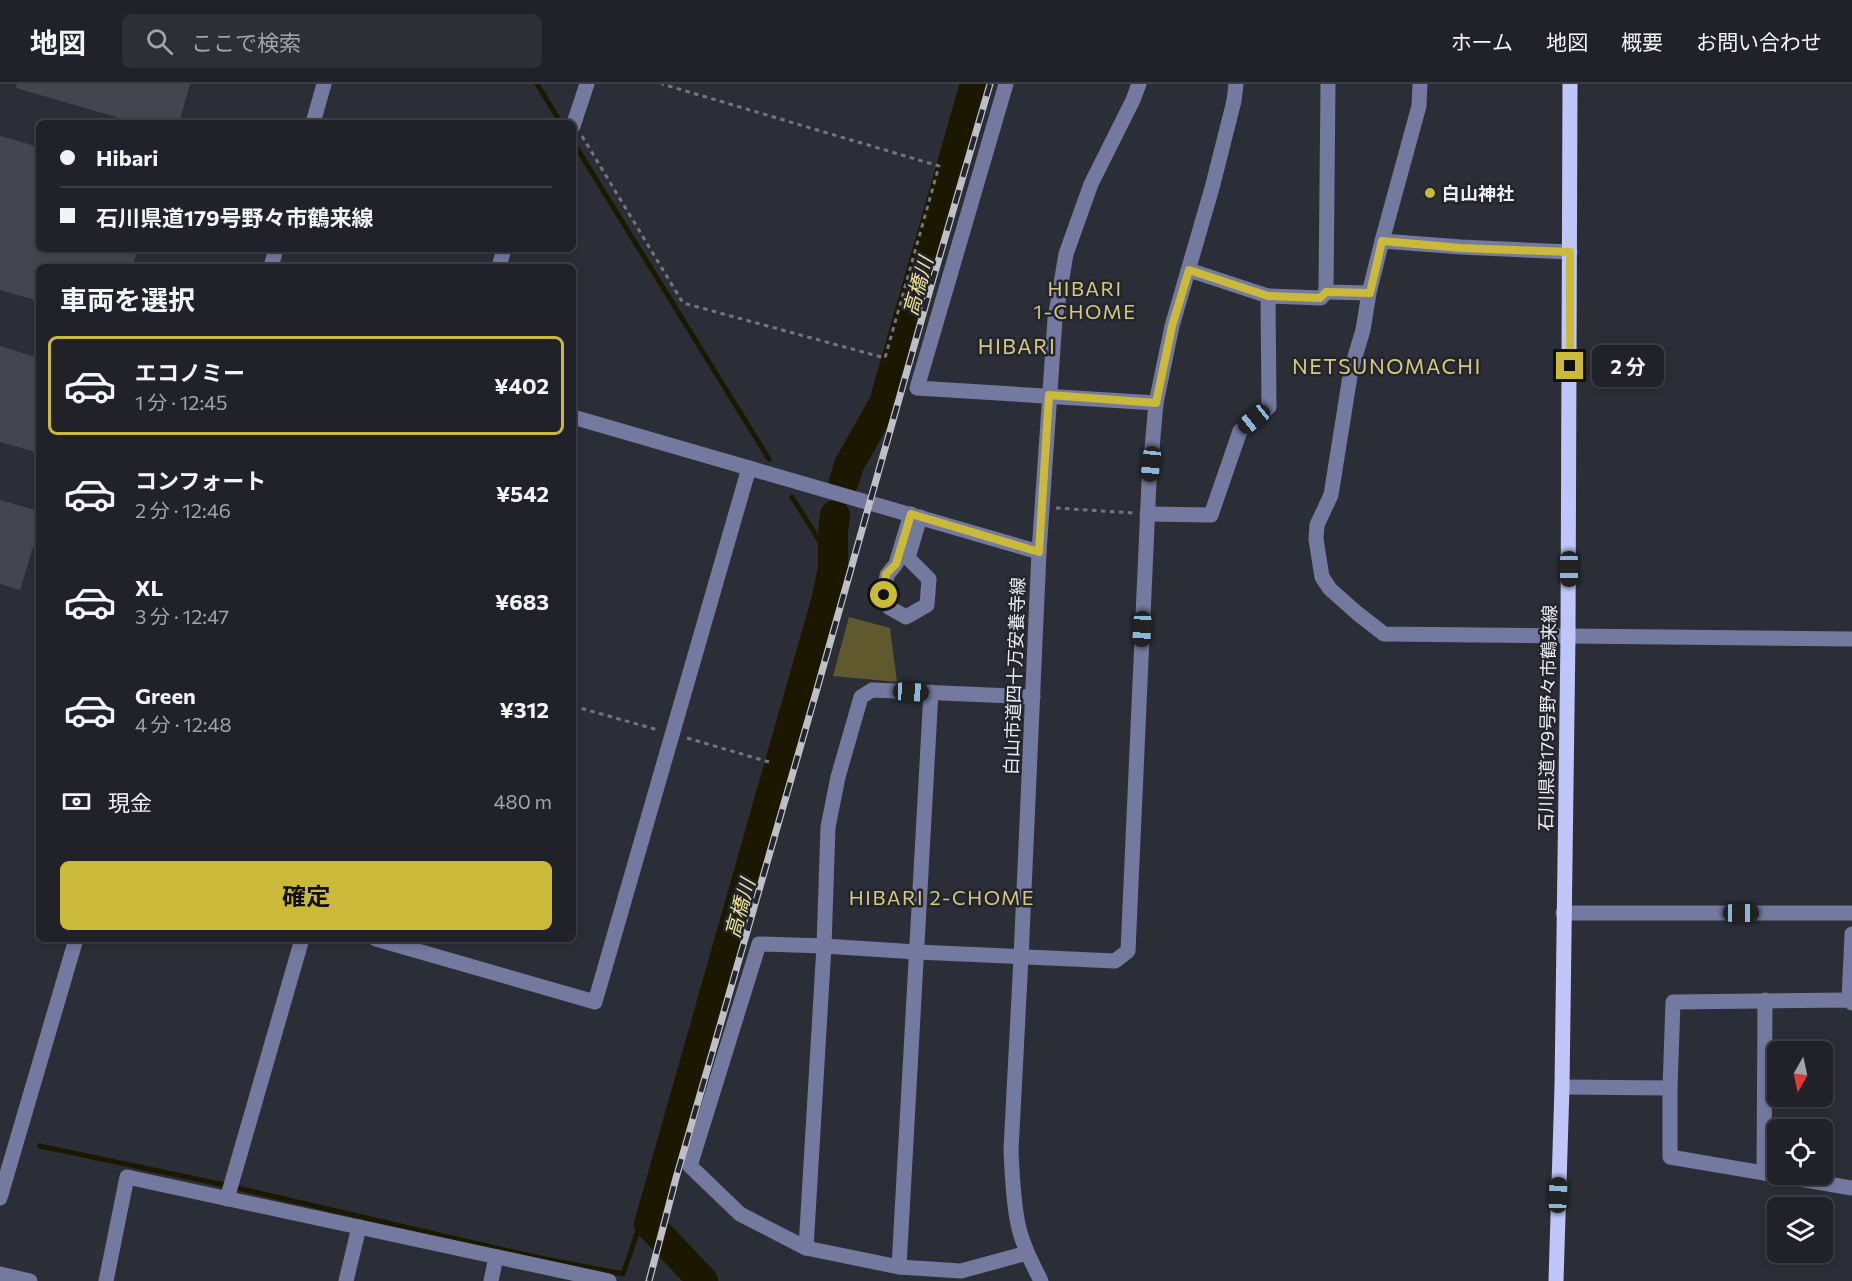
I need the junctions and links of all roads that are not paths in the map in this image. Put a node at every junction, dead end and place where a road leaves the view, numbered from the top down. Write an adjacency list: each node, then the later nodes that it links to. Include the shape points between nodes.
1 (324, 84): 9 (street)
2 (587, 84): 10 (street)
3 (1006, 84): 17 (street, via 917,388)
4 (1139, 84): 17 (street, 白山市道四十万安養寺線, via 1091,184 1066,254 1055,319)
5 (1236, 84): 13 (street)
6 (1328, 84): 14 (street)
7 (1420, 84): 11 (street, via 1419,106)
8 (1570, 84): 12 (main road, 石川県道179号野々市鶴来線)
9 (314, 120)
10 (576, 120)
11 (1382, 241): 12 (street); 15 (street)
12 (1570, 252): 24 (main road, 石川県道179号野々市鶴来線)
13 (1189, 270): 16 (street); 18 (street, via 1172,326)
14 (1326, 292): 15 (street); 16 (street, via 1320,298)
15 (1370, 293): 24 (street, via 1349,380 1331,495 1317,525 1322,577 1384,634)
16 (1268, 296): 21 (street, via 1269,407 1240,431 1211,515)
17 (1049, 395): 18 (street); 23 (street, 白山市道四十万安養寺線)
18 (1156, 403): 21 (street)
19 (576, 418): 20 (street)
20 (749, 468): 22 (street); 33 (street, via 595,1002)
21 (1147, 514): 36 (street, via 1128,951 1115,962)
22 (915, 516): 22 (street, via 908,558 929,579 927,605 906,617 890,609 884,595 886,574 896,564); 23 (street)
23 (1039, 552): 27 (street, 白山市道四十万安養寺線)
24 (1568, 636): 25 (street); 28 (main road, 石川県道179号野々市鶴来線)
25 (1852, 639)
26 (931, 692): 27 (street); 34 (street, via 872,690 861,697 828,827); 35 (street)
27 (1033, 697): 36 (street, 白山市道四十万安養寺線)
28 (1563, 913): 29 (street); 39 (main road, 石川県道179号野々市鶴来線)
29 (1852, 913)
30 (1852, 934): 38 (street)
31 (75, 942): 44 (street)
32 (301, 942): 43 (street)
33 (386, 942)
34 (824, 946): 35 (street); 46 (street); 46 (street, via 759,944 690,1166 740,1214)
35 (917, 952): 36 (street); 49 (street)
36 (1022, 958): 47 (street, 白山市道四十万安養寺線, via 1011,1174 1018,1225)
37 (1766, 1000): 38 (street); 40 (street, via 1673,1002); 41 (street)
38 (1851, 1002)
39 (1562, 1087): 40 (street); 57 (main road, 石川県道179号野々市鶴来線)
40 (1670, 1088): 41 (street, via 1670,1157)
41 (1764, 1173): 42 (street)
42 (1852, 1188)
43 (229, 1191): 45 (street); 52 (street, via 127,1178)
44 (0, 1198)
45 (359, 1227): 48 (street); 53 (street)
46 (806, 1248): 49 (street)
47 (1028, 1253): 49 (street, via 961,1271); 56 (street, 白山市道四十万安養寺線)
48 (496, 1257): 54 (street); 55 (street)
49 (899, 1267)
50 (0, 1274): 51 (street)
51 (30, 1281)
52 (106, 1281)
53 (346, 1281)
54 (491, 1281)
55 (609, 1281)
56 (1041, 1281)
57 (1556, 1281)

